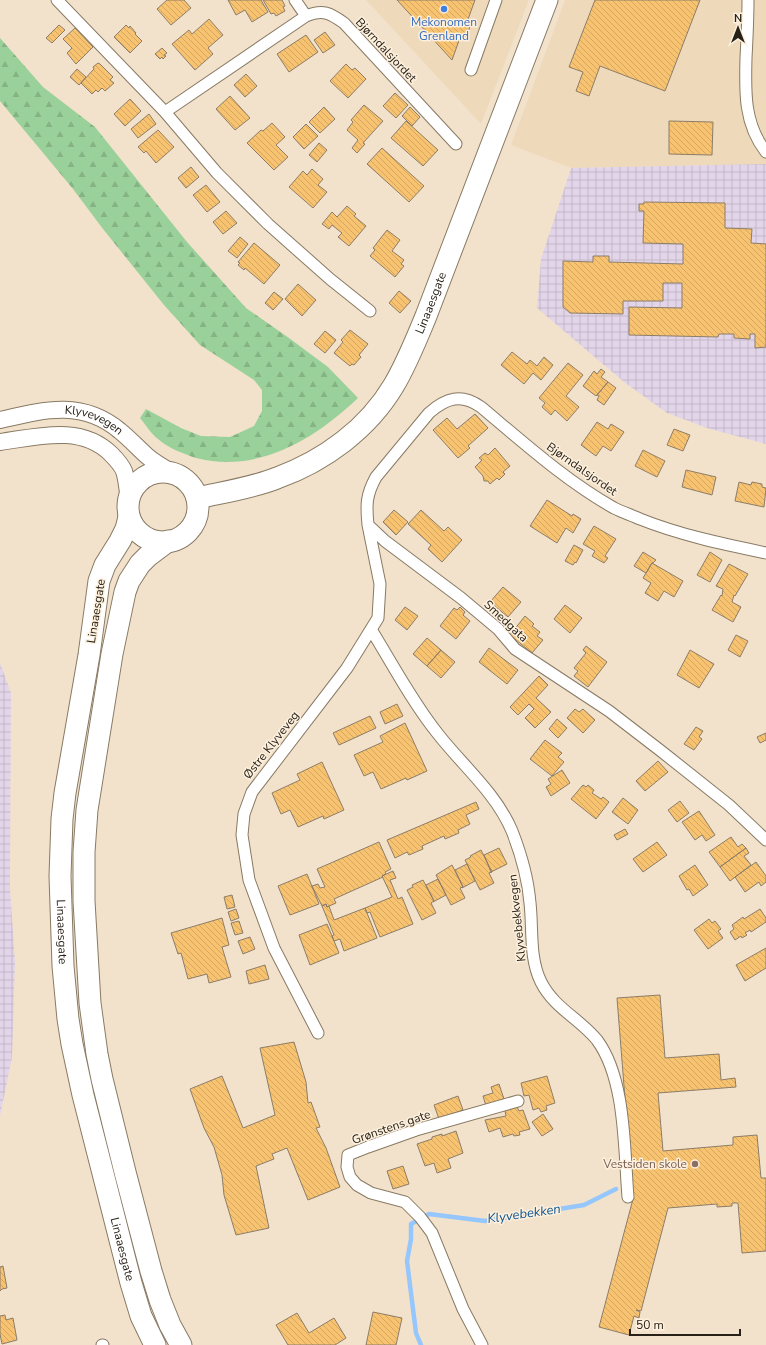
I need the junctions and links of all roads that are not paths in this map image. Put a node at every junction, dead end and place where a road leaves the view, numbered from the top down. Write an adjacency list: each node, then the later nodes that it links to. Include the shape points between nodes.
1 (57, 0): 8 (street)
2 (295, 0): 6 (street)
3 (496, 0): 7 (street)
4 (547, 0): 15 (highway, Linaaesgate, via 426,316 408,358 380,406 359,428 314,461 277,478)
5 (748, 0): 10 (street, via 745,83 747,109 754,134)
6 (306, 16): 8 (street, Bjørndalsjordet); 9 (street, Bjørndalsjordet, via 323,12 344,23)
7 (471, 70)
8 (165, 112): 11 (street, via 218,173 268,224)
9 (456, 144)
10 (766, 152)
11 (370, 311)
12 (0, 420): 14 (main road, Klyvevegen, via 50,410 68,409 90,414 108,421 135,443 146,456)
13 (0, 442): 16 (main road, Klyvevegen, via 49,435 82,437 94,441 112,454 123,470)
14 (173, 473): 15 (highway, via 188,482); 16 (highway, Linaaesgate, via 162,471 141,479 133,488)
15 (197, 498): 18 (highway, Linaaesgate, via 197,517 192,526 178,539)
16 (129, 508): 18 (highway, Linaaesgate, via 134,526 140,534 149,539); 25 (highway, Linaaesgate, via 126,529 105,565 99,581 64,806 60,857 61,916 63,966 77,1069 131,1283)
17 (368, 525): 19 (street, Bjørndalsjordet, via 367,499 376,477 429,413 452,400 466,399 477,404 582,488 616,509 713,542); 20 (street, Østre Klyveveg, via 380,584 378,618); 21 (street, Smedgata, via 498,629 515,649 656,746 729,805)
18 (168, 541): 26 (highway, Linaaesgate, via 140,564 125,592 108,676 87,810 84,902 90,1002 98,1060 151,1271 170,1325)
19 (766, 553)
20 (372, 631): 22 (street, Østre Klyveveg, via 347,668 252,792 244,814 242,835 249,880 274,948); 24 (street, Klyvebekkvegen, via 436,733 499,806 512,830 527,878 535,967 539,977 550,997 596,1039 606,1054 613,1073 620,1102)
21 (766, 840)
22 (318, 1033)
23 (518, 1101): 27 (street, Grønstens gate, via 416,1130 348,1155 347,1167 350,1177 357,1185 371,1193 405,1202 432,1233)
24 (628, 1197)
25 (155, 1345)
26 (181, 1345)
27 (482, 1345)

